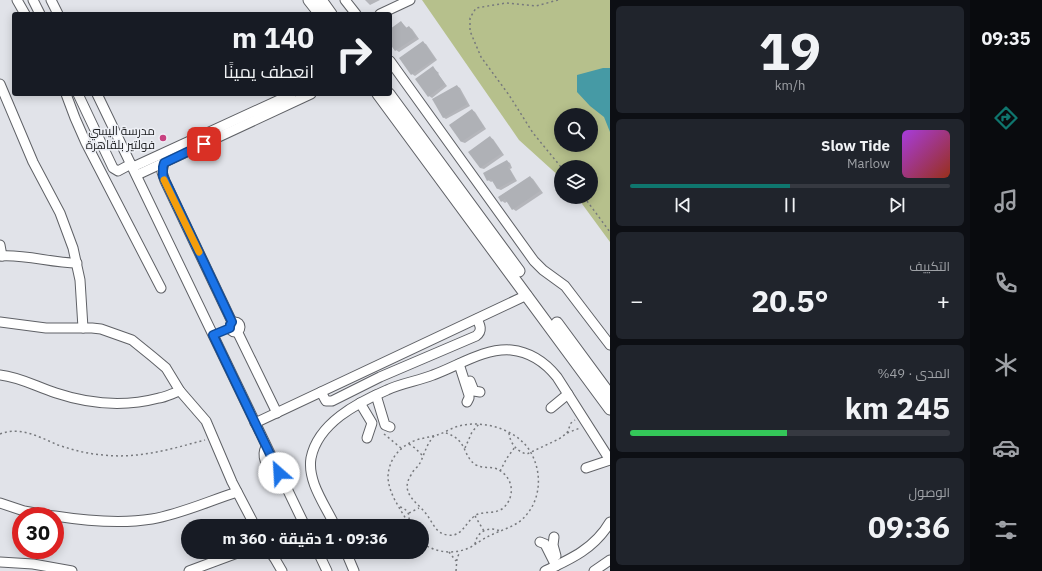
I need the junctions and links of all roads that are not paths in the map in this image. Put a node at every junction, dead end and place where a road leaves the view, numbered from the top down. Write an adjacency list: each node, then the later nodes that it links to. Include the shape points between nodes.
1 (17, 0): 8 (street)
2 (33, 0): 9 (street)
3 (52, 0): 10 (street)
4 (310, 0): 11 (main road)
5 (321, 0): 12 (main road)
6 (345, 0): 13 (street)
7 (410, 0): 14 (street)
8 (24, 12)
9 (39, 12)
10 (57, 12)
11 (319, 12)
12 (330, 12)
13 (354, 12)
14 (384, 12)
15 (392, 65): 36 (street, via 534,261 565,286)
16 (0, 84): 28 (street, via 33,162 60,213)
17 (67, 96): 29 (street, via 86,143)
18 (79, 96): 25 (street, via 113,168 118,171)
19 (98, 96): 25 (street)
20 (288, 96): 25 (street)
21 (307, 96): 24 (street)
22 (379, 96): 30 (main road)
23 (390, 96): 44 (main road)
24 (164, 163): 25 (street); 33 (street, via 162,172 165,181)
25 (134, 169): 35 (street)
26 (0, 245): 27 (street)
27 (1, 256): 28 (street)
28 (77, 263): 34 (street)
29 (161, 288)
30 (527, 295): 31 (street); 48 (main road)
31 (477, 319): 40 (street); 40 (street, via 481,330 476,336 380,376 333,401 326,401)
32 (0, 322): 34 (street, via 46,328)
33 (233, 327): 35 (street); 49 (street)
34 (83, 328): 39 (street, via 100,329 132,340 166,368)
35 (213, 335): 50 (street)
36 (610, 345)
37 (462, 363): 41 (street, via 474,391); 42 (street, via 495,351 522,352 550,368); 43 (street); 45 (street, via 469,395)
38 (0, 375): 39 (street, via 70,397 100,402 138,402)
39 (180, 391): 56 (street, via 206,421)
40 (321, 392): 49 (street)
41 (480, 392)
42 (568, 394): 47 (street); 54 (street)
43 (376, 395): 46 (street); 51 (street, via 385,425)
44 (610, 395)
45 (467, 402)
46 (360, 403): 52 (street, via 372,423); 63 (street, via 330,424 318,440 311,459 313,482)
47 (552, 408)
48 (610, 409)
49 (278, 413): 50 (street)
50 (255, 424): 53 (street)
51 (390, 427)
52 (367, 438)
53 (264, 443): 61 (street, via 264,458); 62 (street)
54 (610, 460): 55 (street)
55 (586, 468)
56 (237, 492): 59 (street, via 152,519 108,521); 60 (street)
57 (0, 503): 58 (street)
58 (12, 507)
59 (64, 517)
60 (252, 519)
61 (296, 519)
62 (302, 519)
63 (332, 519)
64 (610, 522): 74 (street, via 594,543 573,559)
65 (554, 538): 74 (street, via 553,545)
66 (540, 542): 74 (street, via 545,544)
67 (221, 559): 76 (street)
68 (274, 559): 77 (street)
69 (315, 559): 78 (street)
70 (321, 559): 79 (street)
71 (349, 559): 80 (street)
72 (610, 560): 82 (street)
73 (0, 562): 75 (street, via 33,564)
74 (558, 565): 81 (street)
75 (72, 571)
76 (189, 571)
77 (282, 571)
78 (321, 571)
79 (327, 571)
80 (354, 571)
81 (545, 571)
82 (594, 571)

